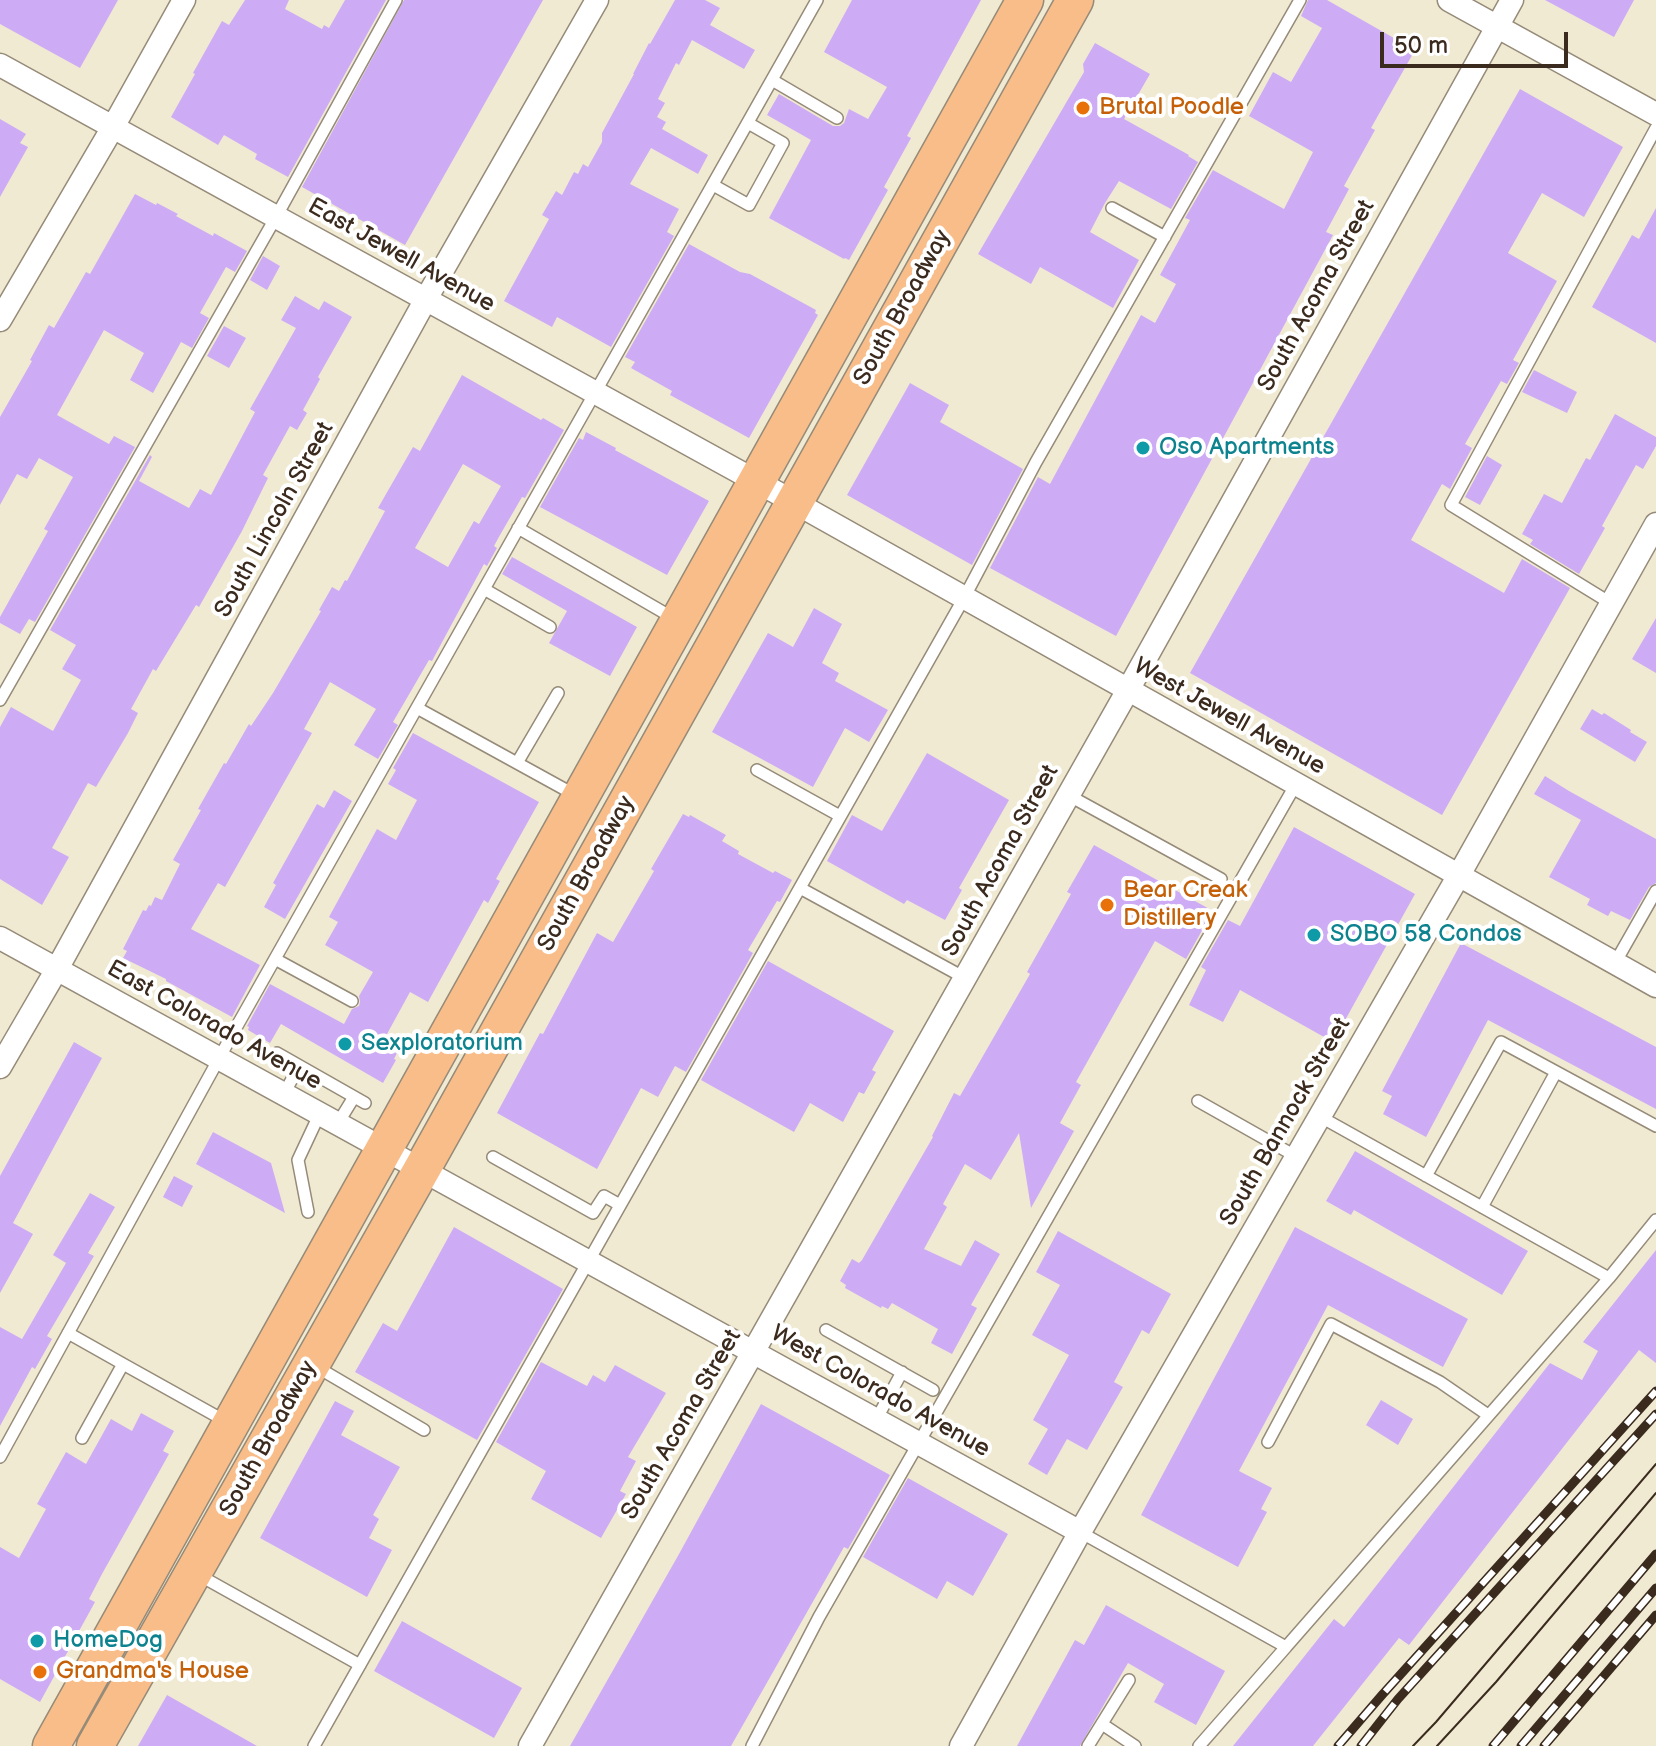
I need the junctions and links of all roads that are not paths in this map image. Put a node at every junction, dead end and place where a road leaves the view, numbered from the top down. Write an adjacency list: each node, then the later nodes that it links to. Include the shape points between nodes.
1 (184, 0): 16 (street)
2 (396, 0): 20 (lane)
3 (597, 0): 22 (street, South Lincoln Street)
4 (817, 0): 12 (lane)
5 (1025, 0): 25 (main road, South Broadway)
6 (1075, 0): 25 (main road, South Broadway)
7 (1300, 0): 21 (lane)
8 (1449, 0): 10 (street)
9 (1512, 0): 10 (street, South Acoma Street)
10 (1498, 27): 13 (street); 33 (street, South Acoma Street)
11 (0, 65): 16 (street, East Jewell Avenue)
12 (772, 80): 14 (lane); 15 (lane)
13 (1656, 114)
14 (837, 118)
15 (748, 123): 18 (lane); 18 (lane, via 783,143 749,205)
16 (113, 127): 20 (street, East Jewell Avenue); 23 (street)
17 (1656, 128): 30 (lane, via 1451,505)
18 (713, 185): 24 (lane)
19 (1112, 208): 21 (lane)
20 (276, 217): 22 (street, East Jewell Avenue); 35 (lane)
21 (1165, 237): 29 (lane)
22 (426, 299): 24 (street, East Jewell Avenue); 50 (street, South Lincoln Street)
23 (0, 320)
24 (595, 393): 25 (street, East Jewell Avenue); 27 (lane)
25 (776, 492): 29 (street, West Jewell Avenue); 31 (main road, South Broadway); 66 (main road, South Broadway)
26 (1656, 524): 30 (street, South Bannock Street)
27 (518, 528): 28 (lane); 31 (lane)
28 (484, 589): 32 (lane); 36 (lane)
29 (964, 598): 33 (street, West Jewell Avenue); 42 (lane)
30 (1612, 604): 43 (street, South Bannock Street)
31 (679, 622): 41 (main road, South Broadway)
32 (550, 627)
33 (1128, 690): 39 (street, West Jewell Avenue); 40 (street, South Acoma Street)
34 (558, 693): 37 (lane)
35 (0, 700)
36 (417, 708): 37 (lane); 48 (lane)
37 (517, 763): 41 (lane)
38 (757, 770): 42 (lane)
39 (1296, 784): 43 (street, West Jewell Avenue); 87 (lane)
40 (1068, 795): 44 (lane); 51 (street, South Acoma Street)
41 (581, 799): 66 (main road, South Broadway)
42 (840, 816): 45 (lane)
43 (1459, 875): 49 (street, West Jewell Avenue); 61 (street, South Bannock Street)
44 (1221, 879)
45 (800, 888): 51 (lane); 68 (lane)
46 (1656, 891): 49 (lane)
47 (0, 938): 50 (street, East Colorado Avenue)
48 (275, 959): 53 (lane); 55 (lane)
49 (1615, 963): 52 (street, West Jewell Avenue)
50 (57, 969): 55 (street, East Colorado Avenue); 57 (street, South Lincoln Street)
51 (965, 978): 76 (street, South Acoma Street)
52 (1656, 986)
53 (352, 1001)
54 (277, 1053): 56 (lane)
55 (219, 1058): 59 (street, East Colorado Avenue); 75 (lane)
56 (299, 1066): 59 (lane); 62 (lane, via 360,1100)
57 (0, 1067)
58 (1556, 1072): 63 (lane); 67 (lane, via 1501,1042); 69 (lane)
59 (284, 1094): 62 (street, East Colorado Avenue)
60 (1198, 1101): 65 (lane)
61 (1319, 1116): 65 (street, South Bannock Street); 67 (lane)
62 (329, 1118): 66 (street, East Colorado Avenue); 70 (lane, via 298,1160)
63 (1656, 1126)
64 (493, 1157): 68 (lane, via 593,1213 604,1196)
65 (1297, 1157): 89 (street, South Bannock Street)
66 (404, 1159): 72 (street, West Colorado Avenue); 77 (main road, South Broadway); 83 (main road, South Broadway)
67 (1426, 1176): 69 (lane)
68 (620, 1205): 72 (lane)
69 (1482, 1207): 73 (lane)
70 (308, 1212)
71 (1656, 1220): 73 (lane)
72 (589, 1261): 76 (street, West Colorado Avenue); 92 (lane)
73 (1609, 1278): 81 (lane)
74 (826, 1330): 79 (lane)
75 (68, 1333): 78 (lane); 88 (lane)
76 (753, 1352): 82 (street, West Colorado Avenue); 98 (street, South Acoma Street)
77 (311, 1363): 84 (lane); 90 (main road, South Broadway)
78 (123, 1364): 83 (lane); 85 (lane)
79 (902, 1372): 80 (lane); 82 (lane)
80 (933, 1390)
81 (1488, 1415): 86 (lane, via 1440,1382 1331,1324); 91 (lane)
82 (876, 1420): 87 (street, West Colorado Avenue)
83 (231, 1425): 95 (main road, South Broadway)
84 (424, 1430)
85 (82, 1438)
86 (1268, 1442)
87 (918, 1443): 89 (street, West Colorado Avenue); 99 (lane)
88 (0, 1457)
89 (1080, 1532): 91 (lane); 100 (street, South Bannock Street)
90 (193, 1572): 92 (lane); 96 (main road, South Broadway)
91 (1286, 1647): 103 (lane)
92 (360, 1665): 97 (lane)
93 (1129, 1680): 94 (lane)
94 (1102, 1724): 101 (lane); 102 (lane)
95 (51, 1746)
96 (95, 1746)
97 (314, 1746)
98 (530, 1746)
99 (752, 1746)
100 (961, 1746)
101 (1088, 1746)
102 (1135, 1746)
103 (1199, 1746)

